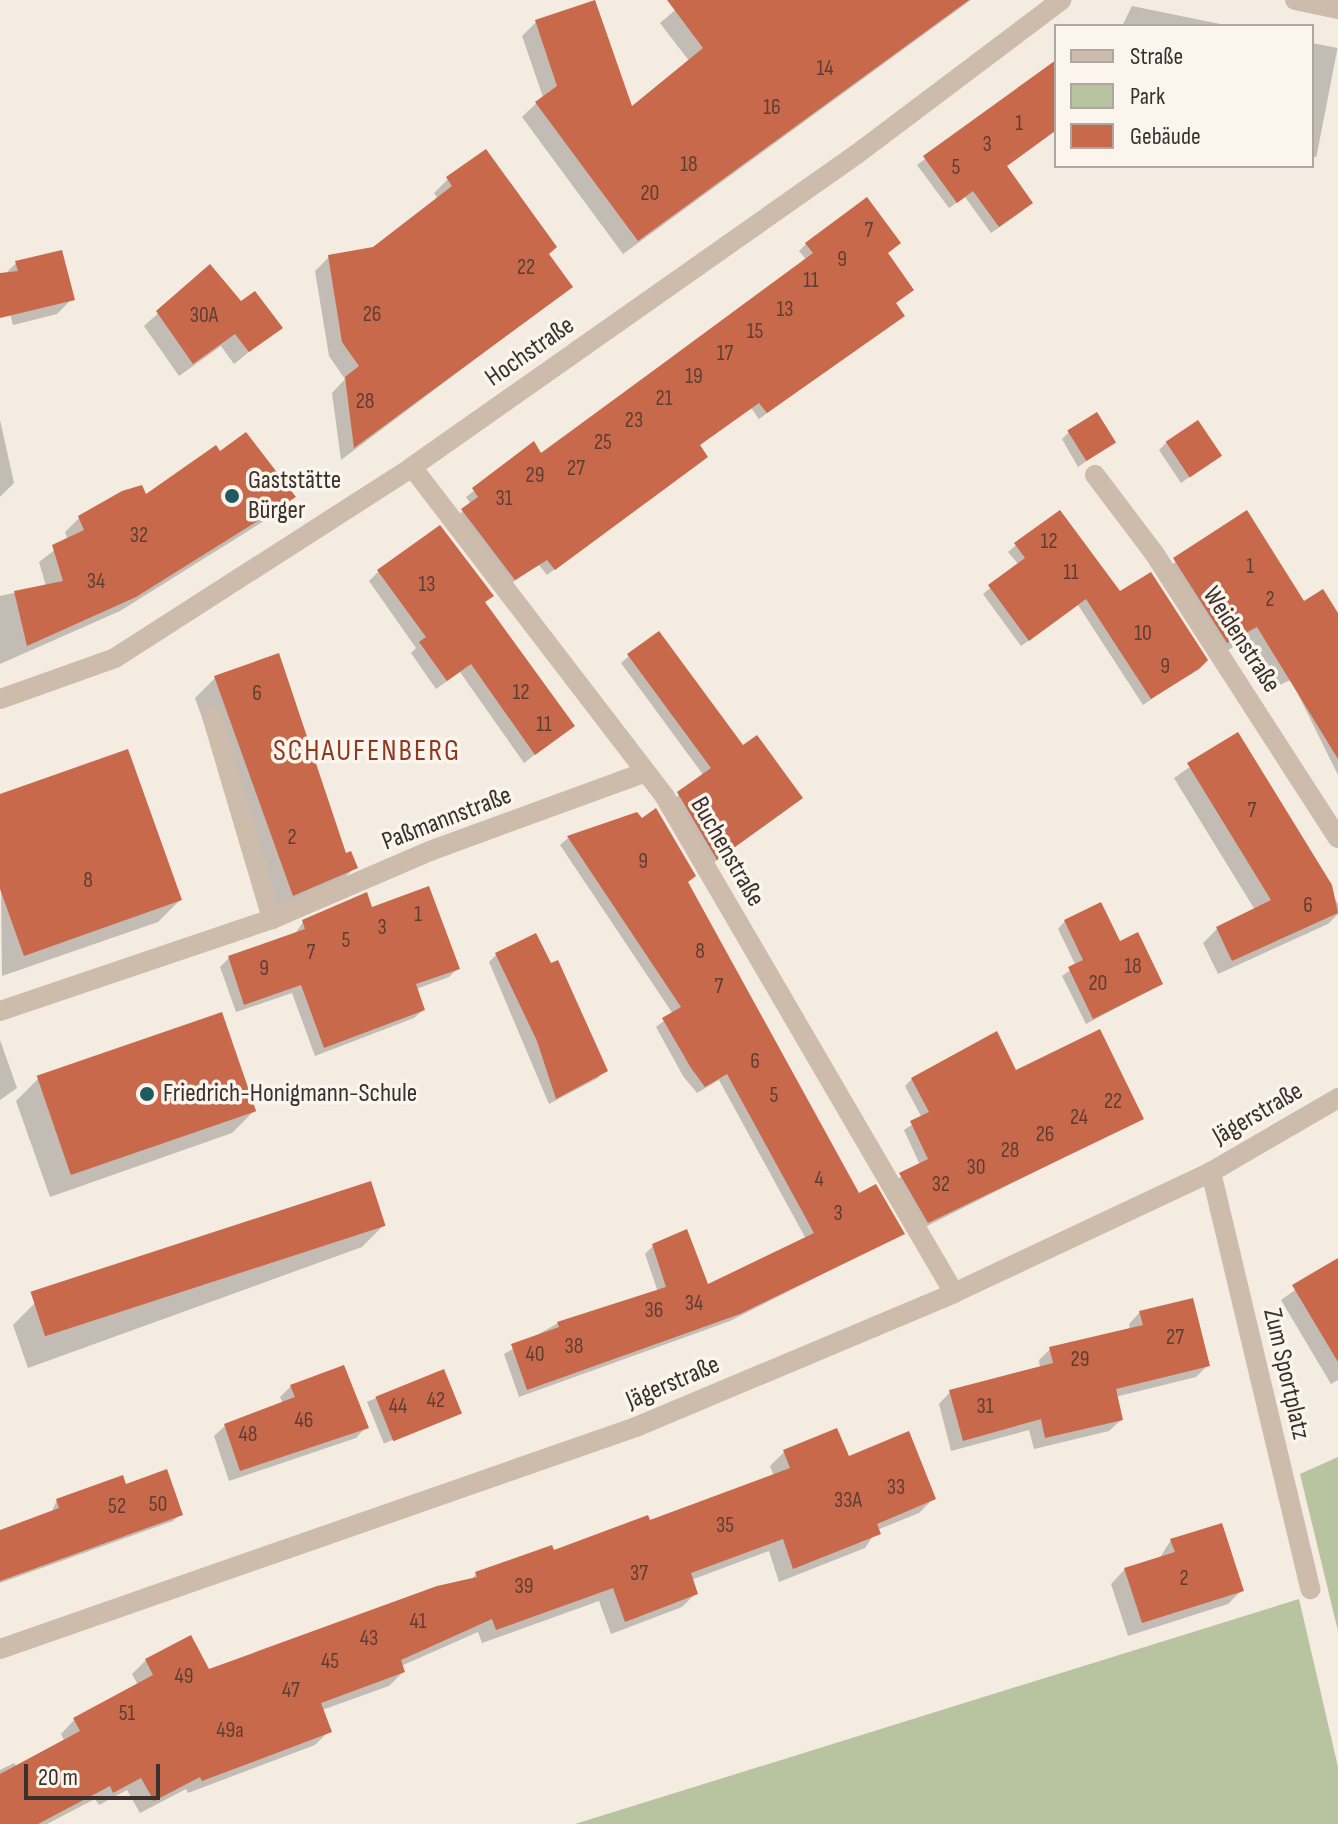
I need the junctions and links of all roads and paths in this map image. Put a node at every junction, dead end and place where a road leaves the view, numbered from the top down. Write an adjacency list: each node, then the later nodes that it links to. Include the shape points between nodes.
1 (1061, 0): 4 (street, Hochstraße, via 857,154)
2 (1295, 0): 3 (street)
3 (1338, 9)
4 (412, 467): 6 (street, Hochstraße, via 115,658); 8 (street, Buchenstraße)
5 (1095, 475): 9 (street, Weidenstraße, via 1154,553)
6 (0, 699)
7 (212, 716): 10 (street)
8 (643, 773): 10 (street, Paßmannstraße, via 430,851); 14 (street, Buchenstraße, via 665,797)
9 (1338, 838)
10 (272, 919): 11 (street, Paßmannstraße)
11 (0, 1011)
12 (1338, 1098): 13 (street, Jägerstraße)
13 (1211, 1172): 14 (street, Jägerstraße); 15 (street, Zum Sportplatz)
14 (954, 1293): 16 (street, Jägerstraße, via 636,1427)
15 (1310, 1589)
16 (0, 1649)

